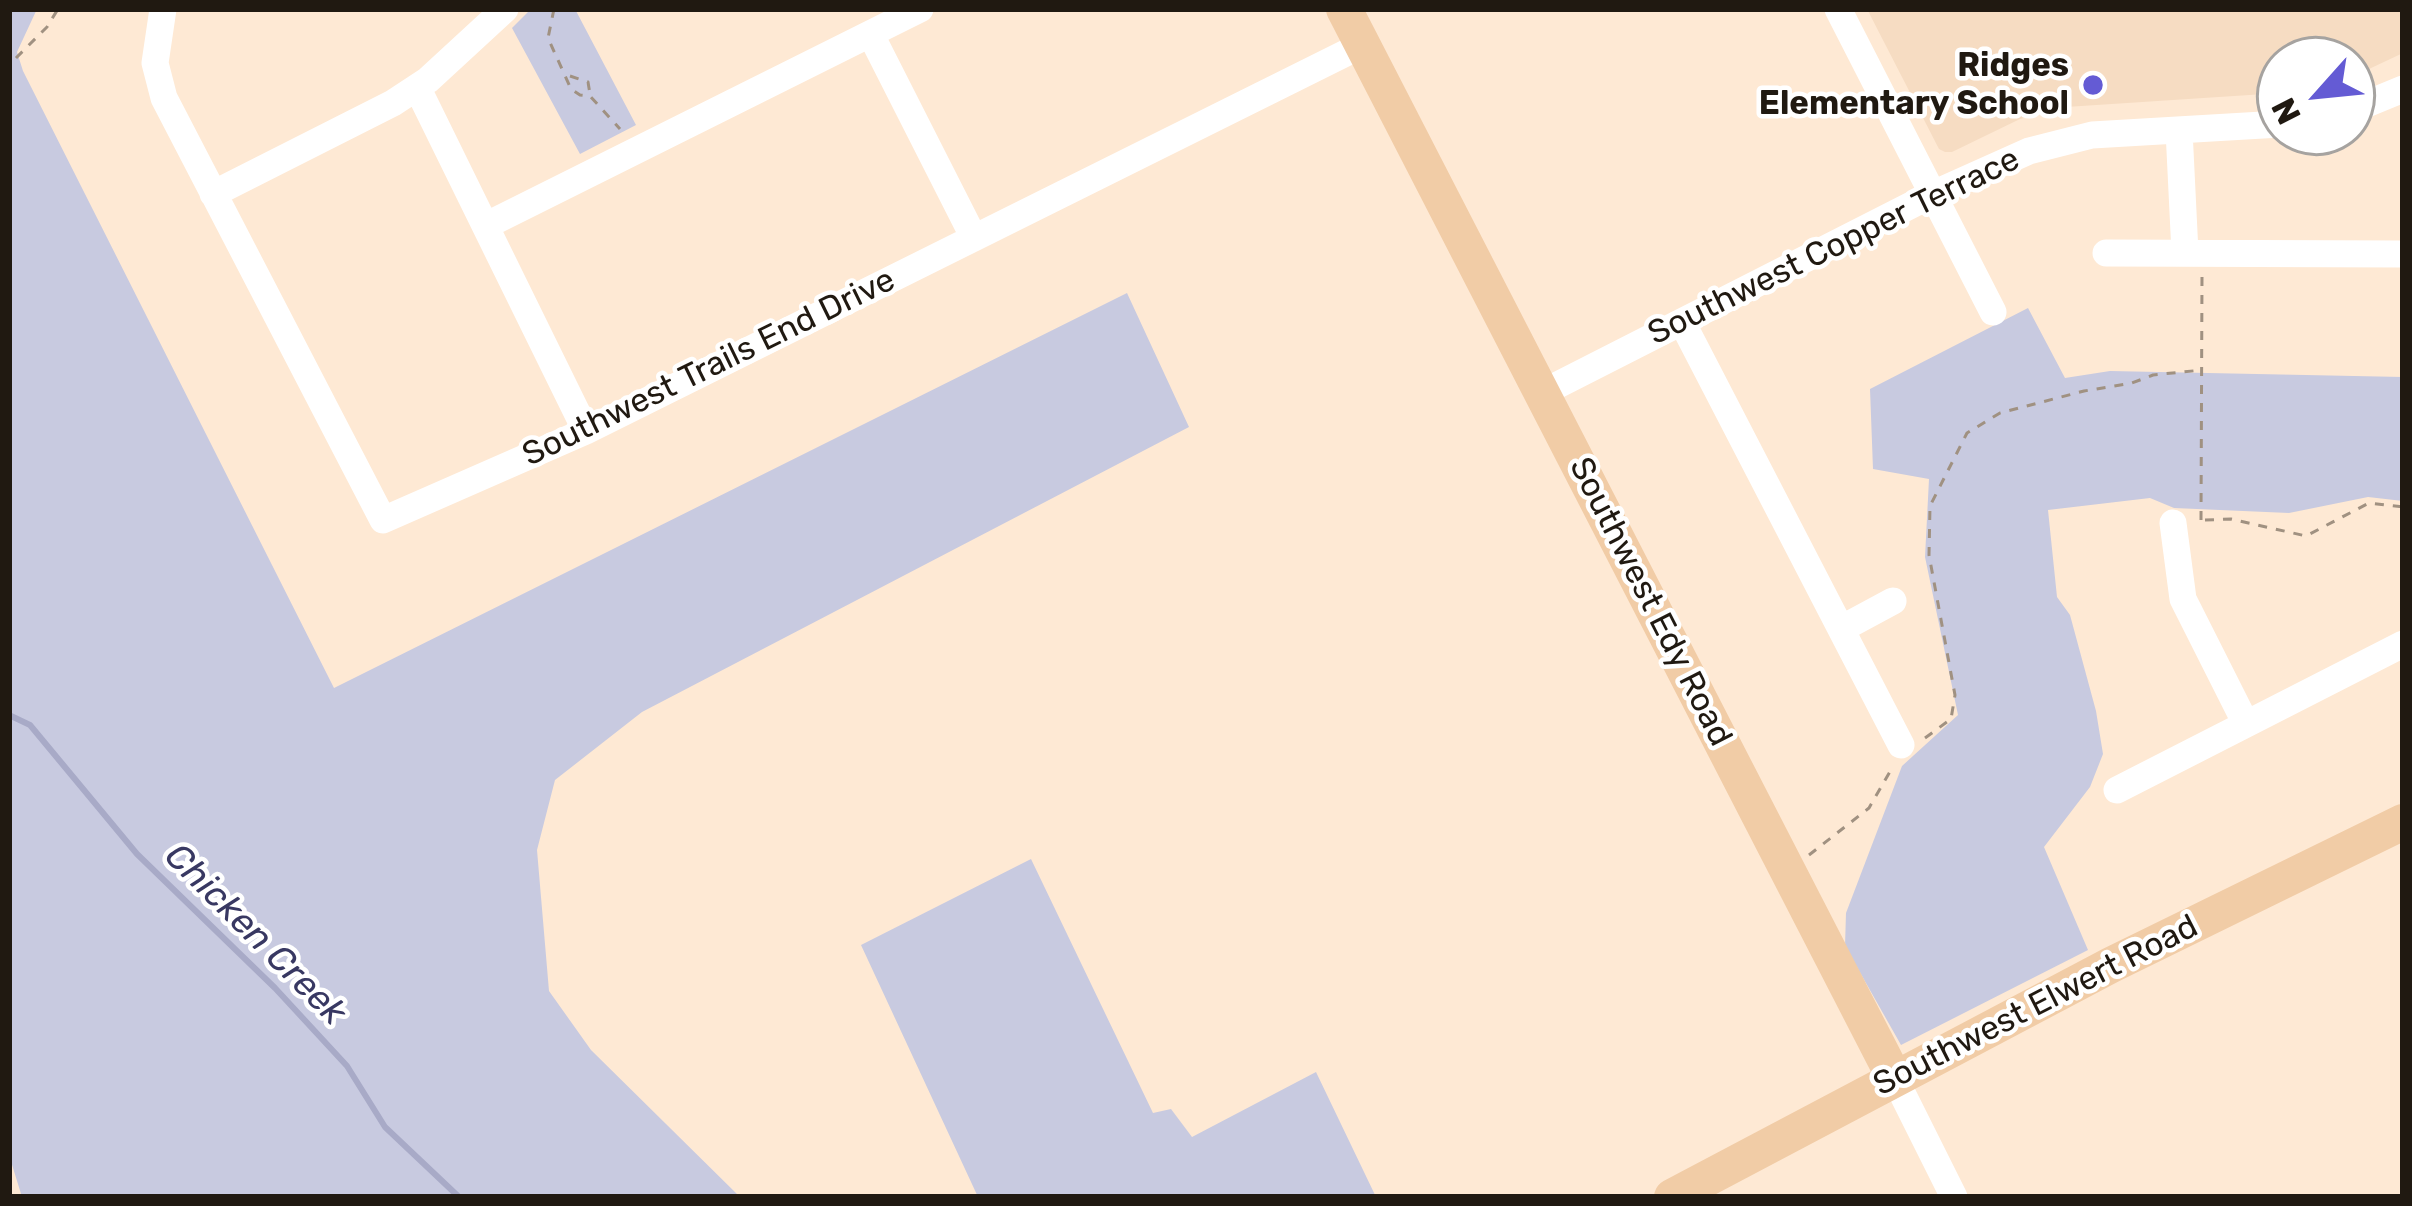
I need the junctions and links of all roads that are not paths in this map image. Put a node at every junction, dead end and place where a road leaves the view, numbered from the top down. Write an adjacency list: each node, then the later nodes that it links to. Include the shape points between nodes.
1 (163, 9): 11 (street, via 154,46 158,82)
2 (506, 9): 8 (street)
3 (920, 9): 6 (street)
4 (1344, 9): 7 (main road, Southwest Edy Road)
5 (1838, 9): 12 (street)
6 (871, 35): 13 (street); 14 (street)
7 (1362, 45): 14 (street, Southwest Trails End Drive); 20 (main road, Southwest Edy Road)
8 (417, 87): 11 (street); 13 (street)
9 (2256, 125): 10 (street, Southwest Copper Terrace)
10 (2179, 130): 12 (street, Southwest Copper Terrace, via 2061,140); 16 (street)
11 (213, 194): 21 (street, Southwest Trails End Drive, via 383,520)
12 (1933, 194): 18 (street); 19 (street, Southwest Copper Terrace)
13 (487, 225): 21 (street)
14 (974, 238): 21 (street, Southwest Trails End Drive)
15 (2106, 253): 16 (street)
16 (2194, 253): 17 (street)
17 (2403, 254)
18 (1993, 312)
19 (1682, 322): 20 (street, Southwest Copper Terrace); 24 (street)
20 (1542, 393): 30 (main road, Southwest Edy Road)
21 (586, 431)
22 (2173, 523): 26 (street, via 2183,599)
23 (1893, 601): 24 (street)
24 (1841, 628): 27 (street)
25 (2403, 644): 26 (street)
26 (2246, 724): 28 (street)
27 (1905, 751)
28 (2117, 790)
29 (2403, 822): 30 (main road, Southwest Elwert Road)
30 (1895, 1079): 31 (main road, Southwest Elwert Road); 32 (street, Southwest Edy Road)
31 (1672, 1197)
32 (1954, 1197)

